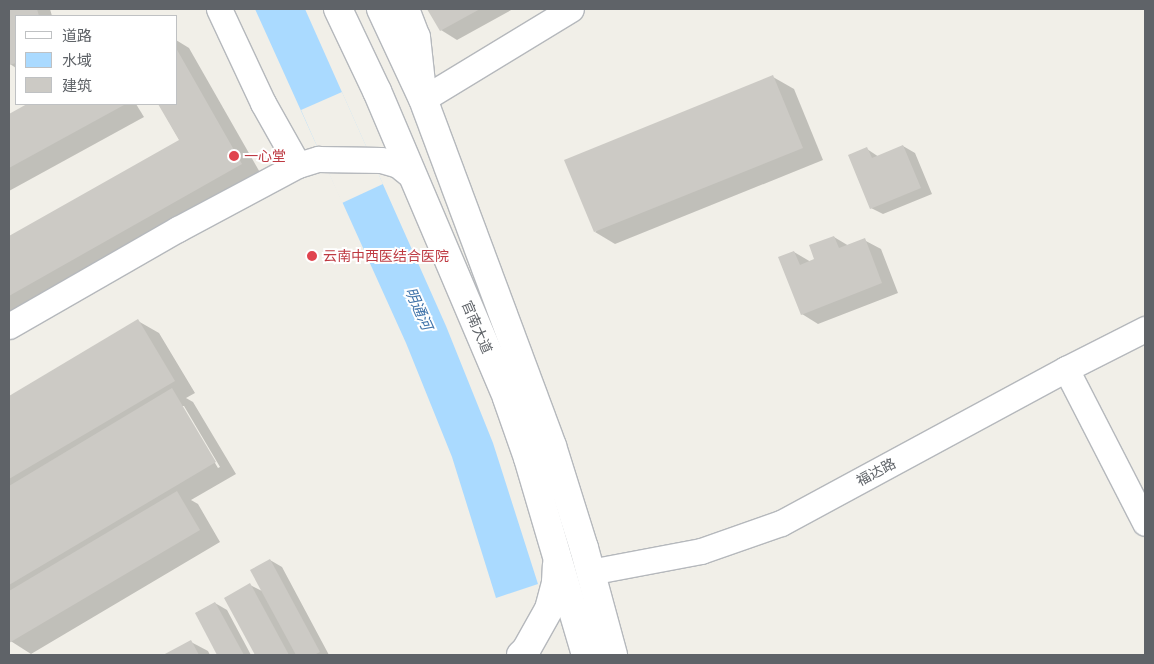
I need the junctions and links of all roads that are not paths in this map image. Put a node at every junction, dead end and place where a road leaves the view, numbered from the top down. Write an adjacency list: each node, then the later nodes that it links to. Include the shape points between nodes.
1 (219, 9): 7 (street, via 263,103)
2 (338, 9): 8 (main road, 官南大道)
3 (380, 9): 6 (main road, 官南大道)
4 (405, 9): 6 (main road, via 416,36)
5 (571, 9): 6 (street)
6 (422, 98): 14 (main road, 官南大道, via 552,446)
7 (308, 162): 8 (street, via 381,160 398,165); 9 (street, via 178,229)
8 (413, 177): 13 (main road, 官南大道, via 507,398)
9 (9, 326)
10 (1145, 329): 11 (street, 福达路)
11 (1066, 369): 12 (street); 14 (street, 福达路, via 781,522 701,551)
12 (1145, 523)
13 (558, 556): 15 (main road, via 556,582 548,609); 16 (main road, 官南大道)
14 (590, 572): 17 (main road, 官南大道)
15 (522, 655)
16 (586, 655)
17 (613, 655)

